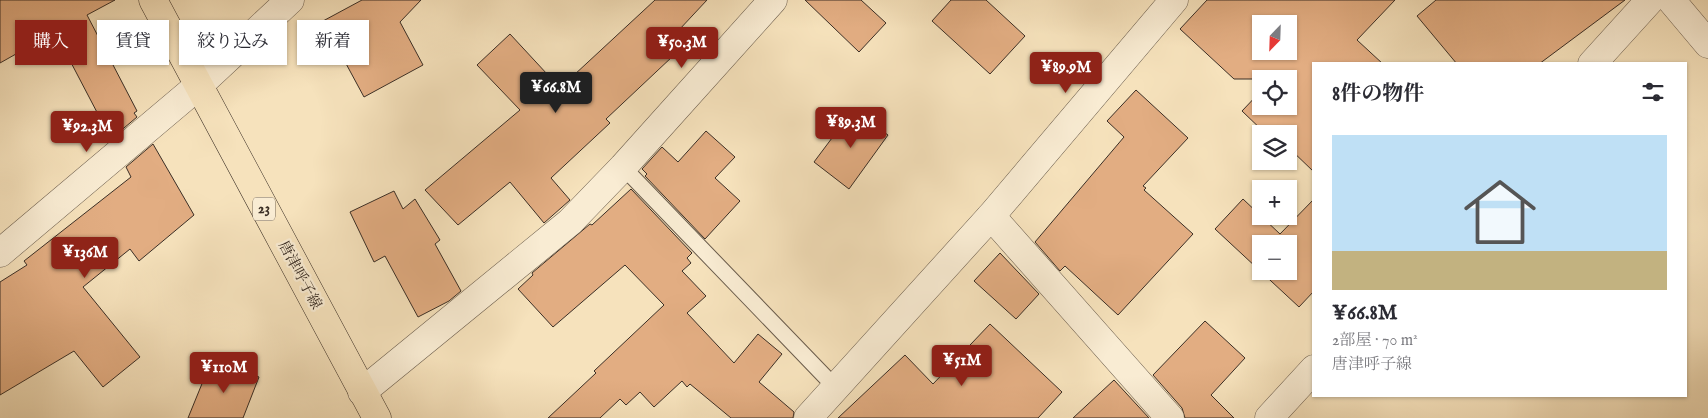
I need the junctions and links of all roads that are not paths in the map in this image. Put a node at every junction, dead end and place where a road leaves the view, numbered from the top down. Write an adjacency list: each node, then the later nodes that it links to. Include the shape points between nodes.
1 (153, 0): 9 (main road, 唐津呼子線 / 23)
2 (290, 0): 9 (street)
3 (773, 0): 10 (street)
4 (1174, 0): 11 (street)
5 (1650, 0): 8 (street)
6 (1672, 0): 7 (street)
7 (1708, 44)
8 (1594, 62)
9 (198, 86): 12 (street); 15 (main road, 唐津呼子線 / 23)
10 (624, 167): 14 (lane); 15 (street, via 570,222)
11 (991, 216): 14 (street); 18 (street)
12 (0, 253)
13 (1312, 371): 19 (street)
14 (835, 387): 17 (street)
15 (362, 392): 16 (main road, 唐津呼子線 / 23)
16 (377, 418)
17 (808, 418)
18 (1170, 418)
19 (1269, 418)

